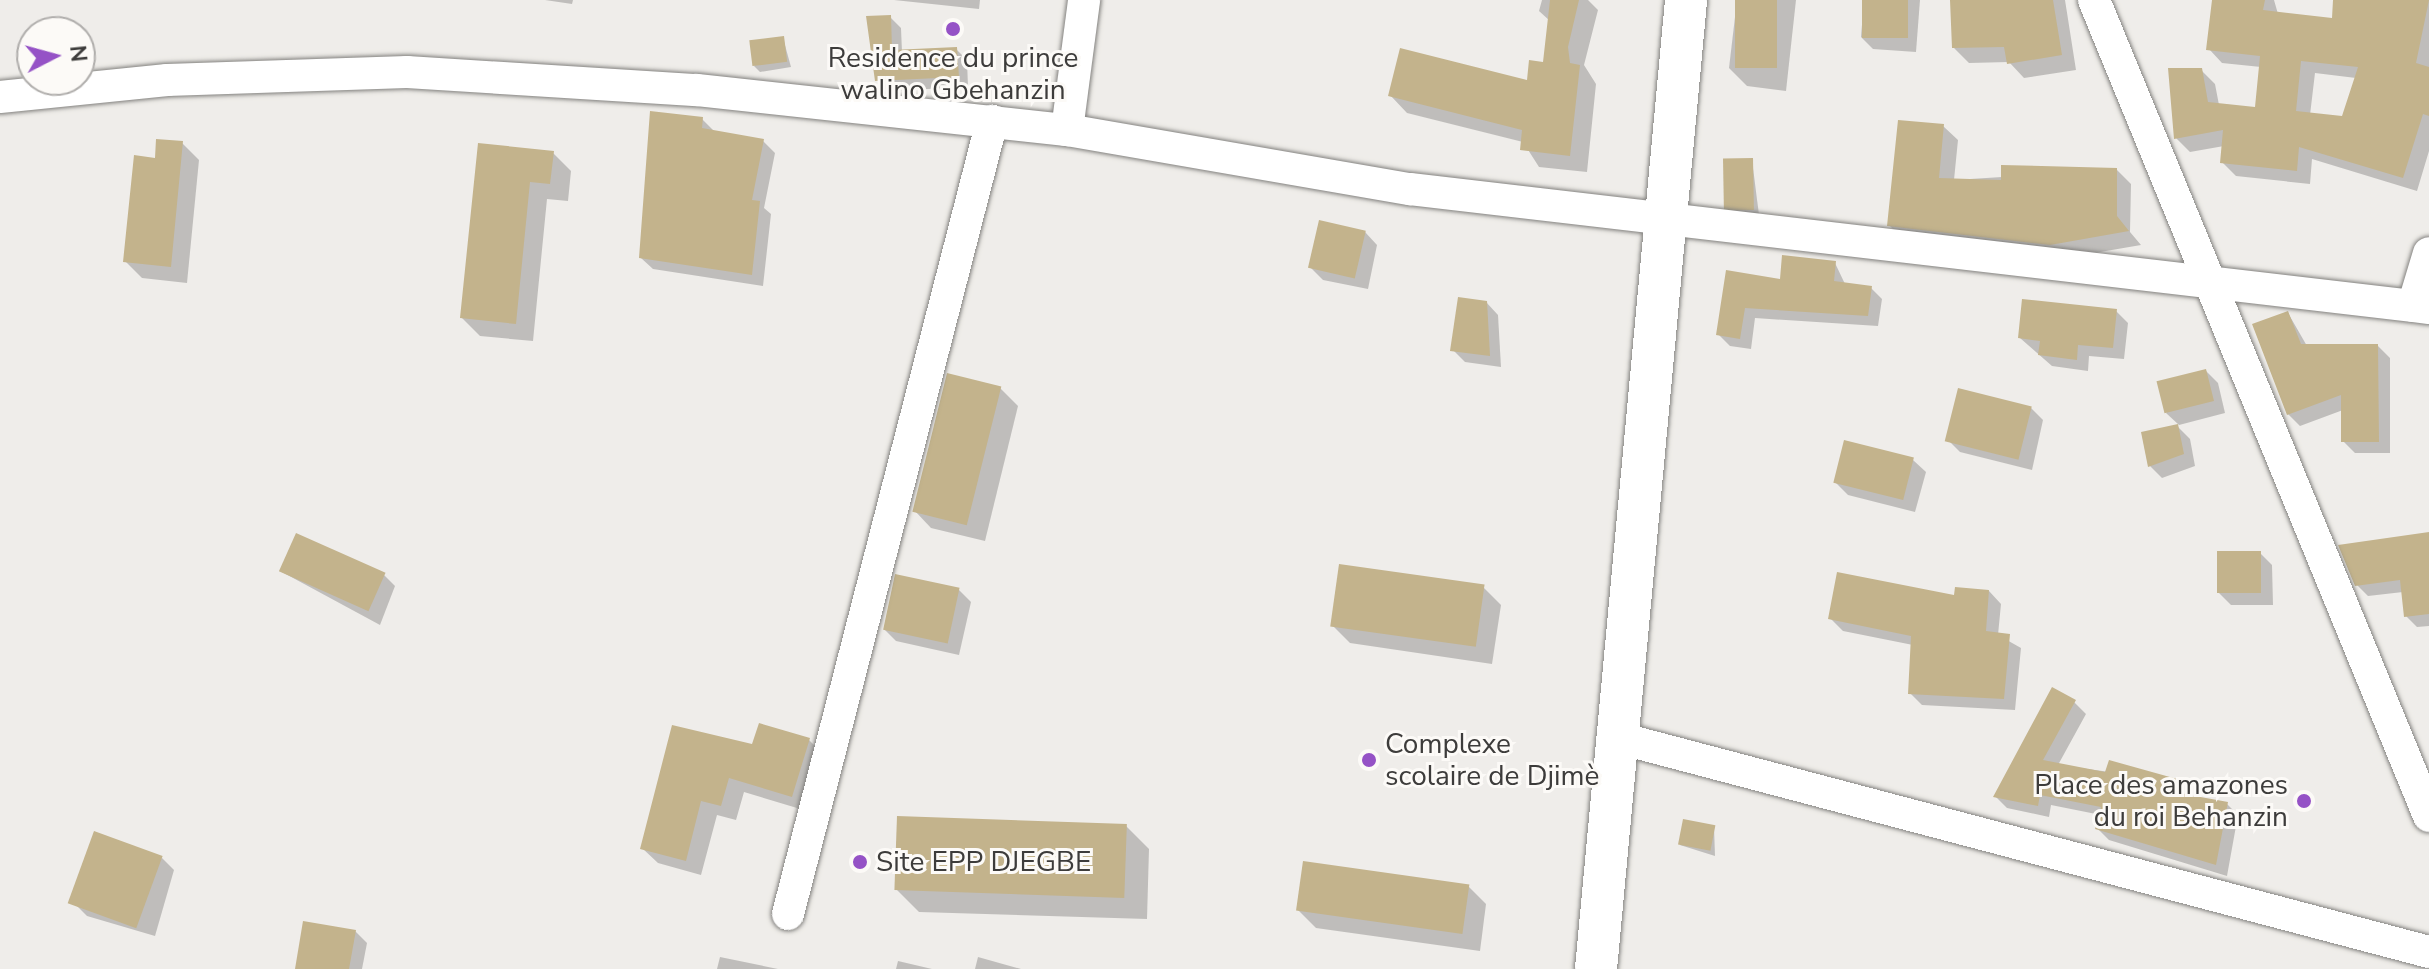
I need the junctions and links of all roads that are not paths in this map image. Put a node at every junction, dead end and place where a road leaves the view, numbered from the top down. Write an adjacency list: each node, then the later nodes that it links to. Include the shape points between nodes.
1 (1084, 0): 6 (street)
2 (1686, 0): 7 (street)
3 (2094, 0): 9 (street)
4 (0, 97): 5 (street, via 167,80 407,72 697,90)
5 (992, 121): 6 (street); 13 (street)
6 (1067, 130): 7 (street, via 1410,189)
7 (1666, 216): 9 (street); 11 (street)
8 (2429, 253): 10 (street)
9 (2208, 282): 10 (street); 12 (street)
10 (2421, 307)
11 (1619, 738): 14 (street); 15 (street)
12 (2429, 816)
13 (788, 914)
14 (2429, 952)
15 (1596, 969)

